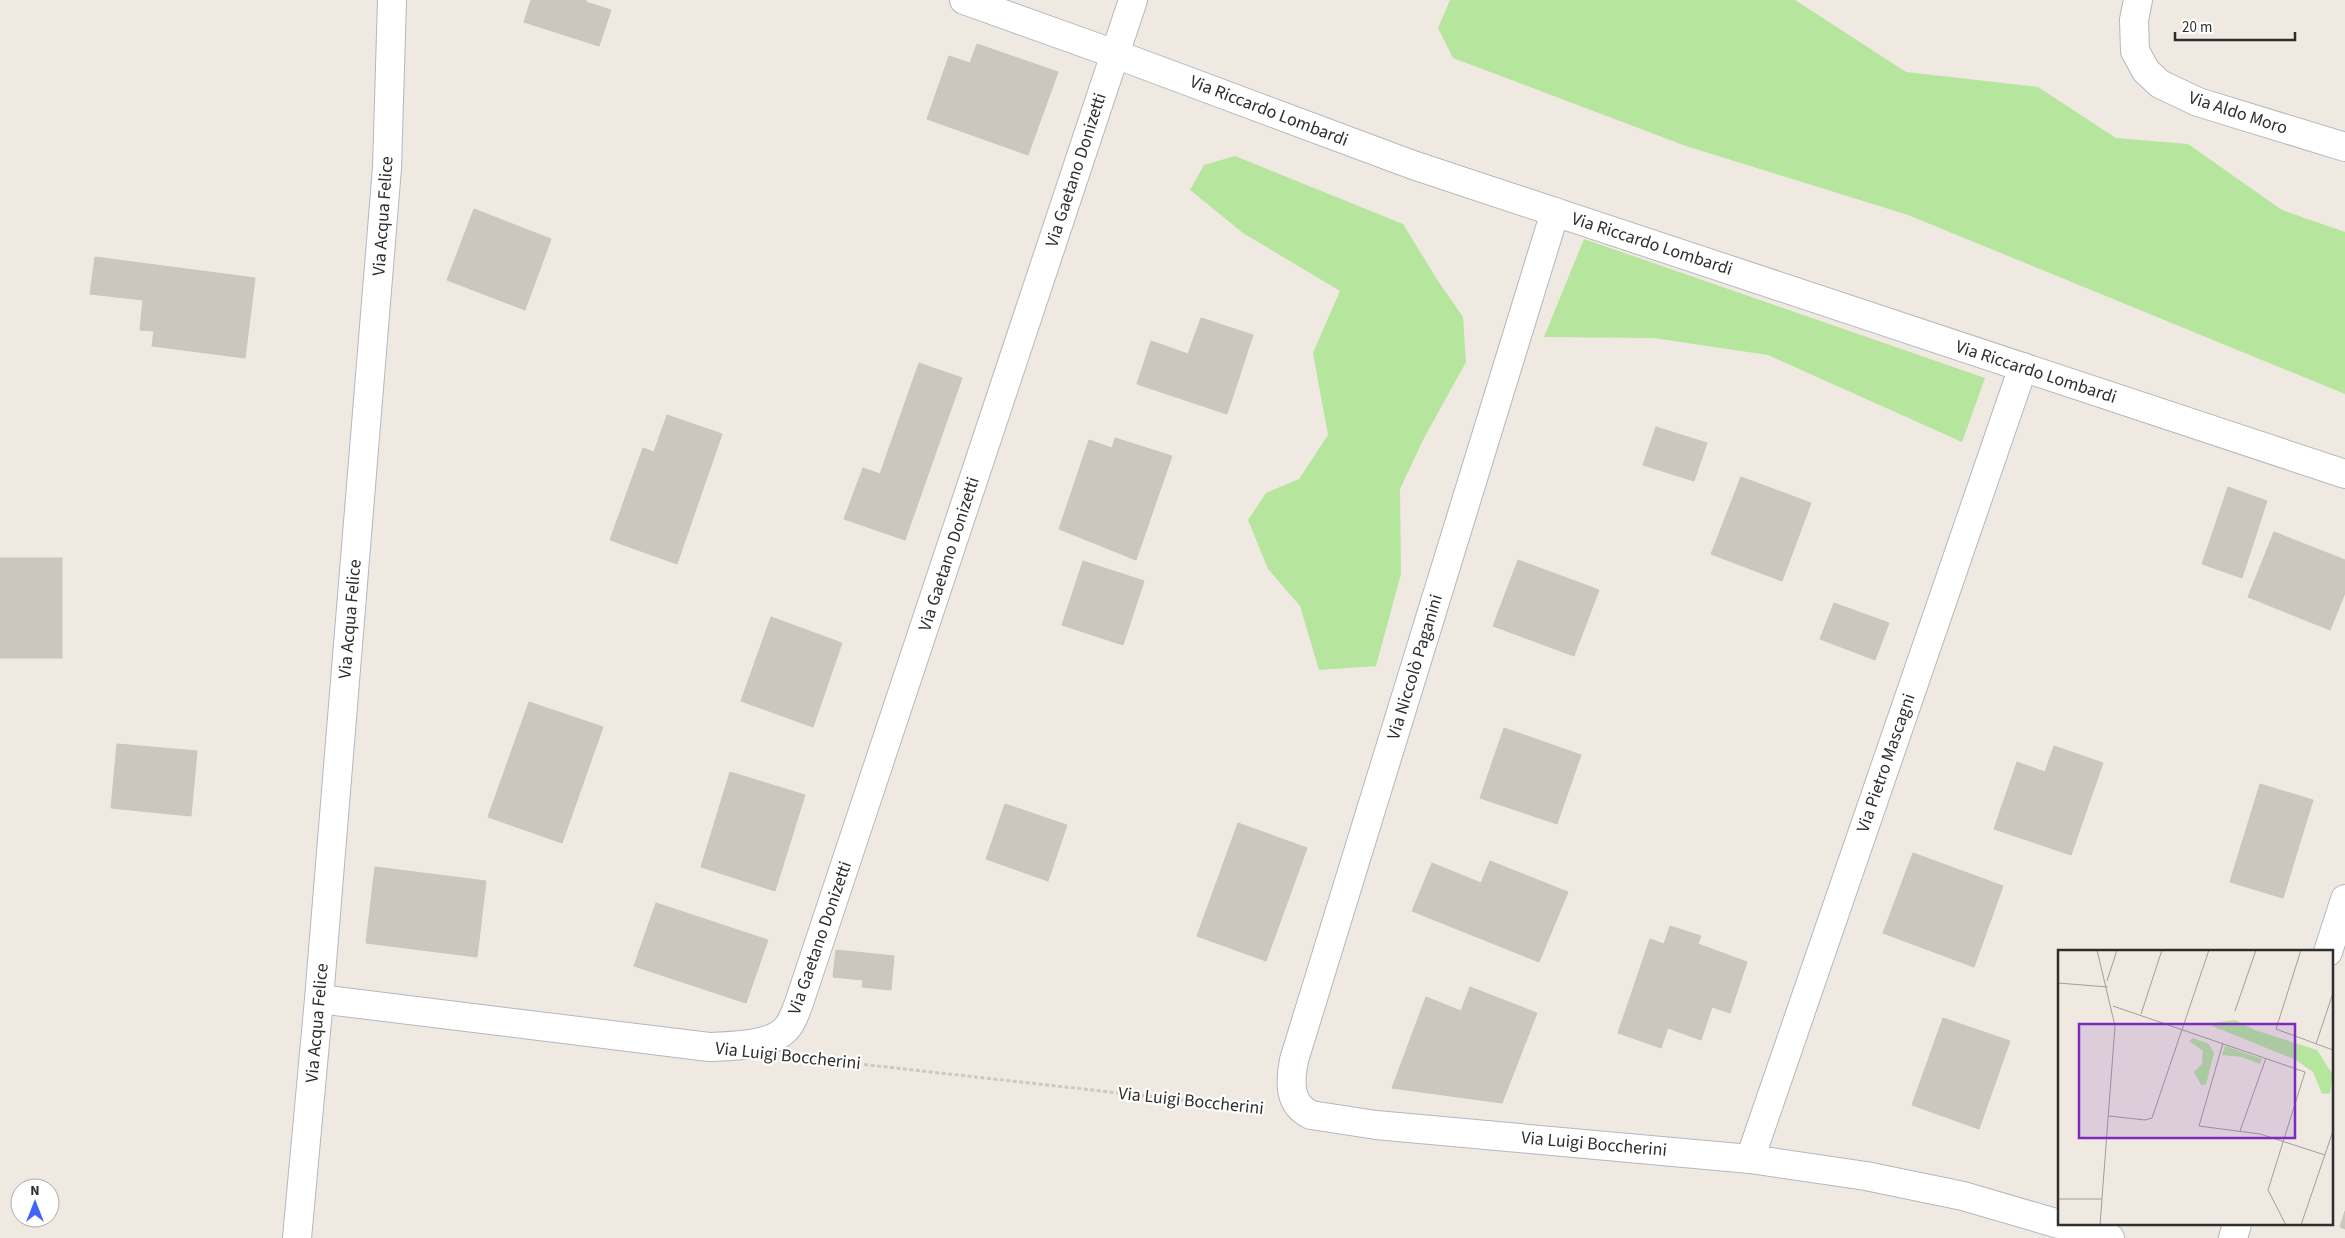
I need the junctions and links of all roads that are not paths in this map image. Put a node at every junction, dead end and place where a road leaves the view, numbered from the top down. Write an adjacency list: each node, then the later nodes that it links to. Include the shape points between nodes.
1 (392, 0): 12 (street, Via Acqua Felice, via 387,168)
2 (964, 0): 5 (street, Via Riccardo Lombardi)
3 (1133, 0): 5 (street, Via Gaetano Donizetti)
4 (2138, 0): 6 (street, Via Aldo Moro, via 2133,37 2135,51 2140,64 2160,84 2198,102)
5 (1115, 54): 7 (street, Via Riccardo Lombardi, via 1413,165); 13 (street, Via Gaetano Donizetti, via 791,1023 773,1037 738,1046)
6 (2345, 147)
7 (1555, 212): 8 (street, Via Riccardo Lombardi); 14 (street, Via Niccolò Paganini, via 1294,1060 1294,1098 1304,1112)
8 (2023, 367): 9 (street, Via Riccardo Lombardi); 15 (street, Via Pietro Mascagni)
9 (2345, 474)
10 (2345, 899): 11 (street)
11 (2329, 950)
12 (319, 999): 13 (street, Via Luigi Boccherini); 19 (street, Via Acqua Felice)
13 (708, 1047)
14 (1311, 1115): 15 (street, Via Luigi Boccherini, via 1376,1125)
15 (1750, 1158): 16 (street, Via Luigi Boccherini, via 1866,1176 1963,1196)
16 (2058, 1223)
17 (2067, 1226): 20 (street, Via Luigi Boccherini)
18 (2237, 1226): 21 (street)
19 (297, 1238)
20 (2110, 1238)
21 (2233, 1238)

